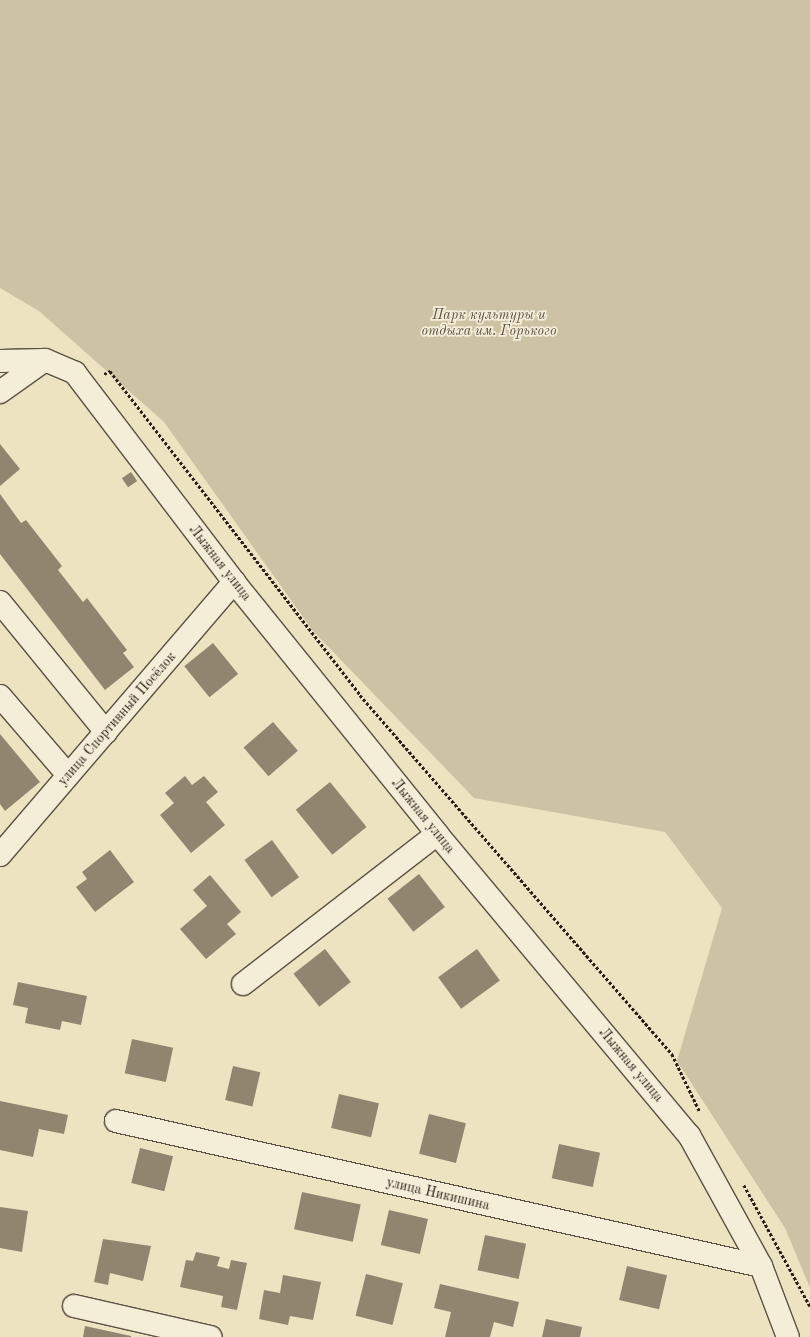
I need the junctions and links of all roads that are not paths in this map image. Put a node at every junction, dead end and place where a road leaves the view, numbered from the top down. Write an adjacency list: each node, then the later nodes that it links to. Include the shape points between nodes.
1 (45, 360): 2 (street, Лыжная улица); 3 (street); 4 (street, Лыжная улица, via 75,373)
2 (0, 362)
3 (0, 392)
4 (234, 582): 7 (street, улица Спортивный Посёлок); 9 (street, Лыжная улица)
5 (0, 602): 7 (street)
6 (0, 696): 8 (street)
7 (106, 732): 8 (street, улица Спортивный Посёлок)
8 (68, 775): 10 (street, улица Спортивный Посёлок)
9 (437, 834): 11 (street); 13 (street, Лыжная улица, via 690,1135)
10 (0, 855)
11 (243, 984)
12 (116, 1121): 13 (street, улица Никишина)
13 (761, 1266): 16 (street, Лыжная улица)
14 (74, 1306): 15 (street)
15 (211, 1337)
16 (788, 1337)

